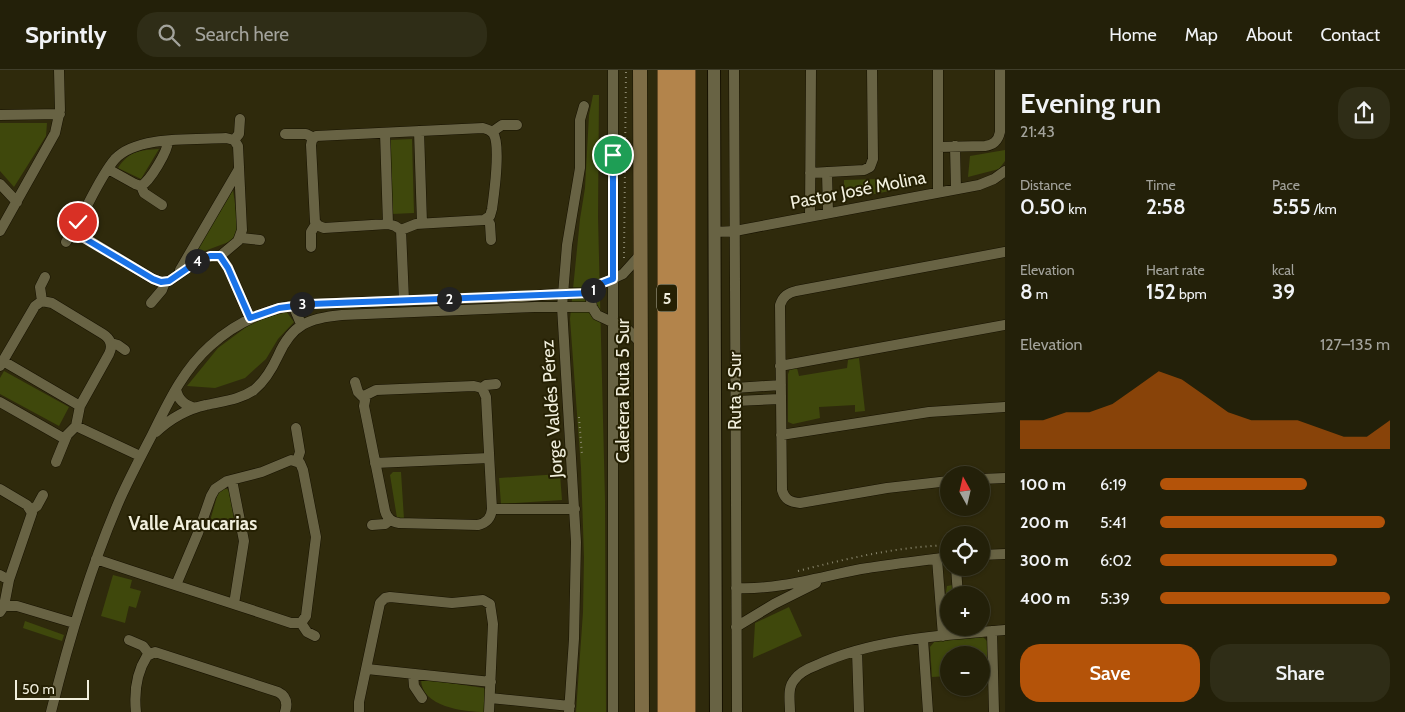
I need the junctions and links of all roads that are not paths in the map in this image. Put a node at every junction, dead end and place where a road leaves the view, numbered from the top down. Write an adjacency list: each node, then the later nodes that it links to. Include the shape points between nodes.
1 (59, 70): 13 (street)
2 (613, 70): 60 (street)
3 (640, 70): 56 (main road, Caletera Ruta 5 Sur)
4 (667, 70): 153 (highway, 5)
5 (686, 70): 154 (highway, 5)
6 (714, 70): 49 (street)
7 (734, 70): 48 (street, Ruta 5 Sur)
8 (810, 70): 30 (street)
9 (872, 70): 29 (street, via 873,159 870,167)
10 (938, 70): 25 (street)
11 (1000, 70): 24 (street, via 1000,132 996,142 985,146)
12 (584, 106): 62 (street, Jorge Valdés Pérez, via 580,120 580,168 570,217)
13 (60, 114): 14 (street); 37 (street, via 52,141)
14 (0, 115)
15 (240, 120): 22 (street, via 239,134)
16 (517, 125): 19 (street, via 502,126)
17 (419, 131): 18 (street); 19 (street, via 483,128); 42 (street)
18 (386, 132): 21 (street); 44 (street)
19 (492, 132): 41 (street, via 496,141 496,176 491,213)
20 (285, 134): 21 (street, via 306,134)
21 (314, 138): 43 (street, via 311,154)
22 (234, 140): 23 (street); 26 (street, via 238,146)
23 (168, 141): 27 (street, via 134,146 121,154); 32 (street, via 166,150)
24 (955, 146): 25 (street); 34 (street)
25 (938, 147): 36 (street)
26 (240, 168): 33 (street); 35 (street)
27 (108, 169): 32 (street); 45 (street, via 80,219)
28 (1005, 171): 34 (street, Pastor José Molina, via 987,182)
29 (828, 172): 30 (street); 39 (street)
30 (810, 173): 40 (street)
31 (0, 184): 37 (street)
32 (141, 186): 38 (street, via 144,193)
33 (229, 187): 35 (street); 58 (street)
34 (956, 189): 36 (street, Pastor José Molina)
35 (241, 192): 50 (street)
36 (938, 192): 39 (street, Pastor José Molina)
37 (17, 202): 47 (street)
38 (162, 205)
39 (828, 212): 40 (street, Pastor José Molina)
40 (810, 216): 48 (street, Pastor José Molina)
41 (487, 218): 42 (street, via 481,221); 52 (street)
42 (422, 223): 46 (street)
43 (316, 224): 44 (street, via 324,228); 54 (street)
44 (388, 224): 46 (street)
45 (78, 229): 53 (street); 61 (street, via 84,238 153,279)
46 (400, 230): 65 (street)
47 (0, 231)
48 (735, 231): 49 (street, Pastor José Molina); 85 (street, Ruta 5 Sur)
49 (714, 232): 155 (street)
50 (240, 238): 51 (street); 57 (street)
51 (260, 240)
52 (491, 240)
53 (66, 242)
54 (311, 247)
55 (1005, 252): 80 (street, via 790,293 780,305)
56 (641, 254): 60 (street, via 629,269); 77 (main road, Caletera Ruta 5 Sur)
57 (220, 256): 58 (street); 72 (street)
58 (193, 258): 61 (street)
59 (45, 277): 66 (street, via 40,287)
60 (613, 279): 63 (street, via 600,284); 73 (street)
61 (165, 282): 67 (street)
62 (563, 293): 63 (street); 64 (street); 69 (street, Jorge Valdés Pérez)
63 (592, 293): 70 (street)
64 (466, 298): 65 (street); 71 (street)
65 (404, 300): 68 (street)
66 (42, 301): 76 (street, via 61,308 103,334); 79 (street, via 35,306)
67 (151, 303)
68 (293, 305): 72 (street); 74 (street)
69 (562, 307): 70 (street); 71 (street); 111 (street, Jorge Valdés Pérez)
70 (592, 307): 73 (street, via 601,318)
71 (467, 310): 74 (street, via 330,316)
72 (250, 318): 86 (street, via 209,347)
73 (613, 322): 77 (street, via 627,329); 151 (street)
74 (301, 324): 93 (street, via 288,337 266,378 255,389 236,399)
75 (1005, 325): 80 (street)
76 (111, 343): 78 (street); 91 (street, via 109,354)
77 (641, 343): 152 (main road, Caletera Ruta 5 Sur)
78 (125, 350)
79 (2, 364): 91 (street)
80 (780, 366): 83 (street)
81 (355, 382): 87 (street)
82 (496, 384): 84 (street)
83 (781, 385): 85 (street); 88 (street)
84 (482, 388): 87 (street, via 376,390); 100 (street, via 486,397)
85 (735, 388): 89 (street, Ruta 5 Sur)
86 (176, 389): 93 (street, via 184,404); 97 (street)
87 (364, 398): 103 (street)
88 (780, 399): 89 (street); 96 (street)
89 (736, 401): 123 (street, Ruta 5 Sur)
90 (0, 402): 98 (street)
91 (80, 406): 94 (street)
92 (1005, 407): 96 (street, via 929,412)
93 (196, 408): 97 (street)
94 (76, 426): 98 (street); 99 (street)
95 (296, 428): 101 (street, via 300,452)
96 (781, 435): 107 (street, via 782,490 784,497 792,502)
97 (151, 436): 99 (street)
98 (65, 439): 102 (street)
99 (140, 456): 117 (street)
100 (489, 458): 103 (street); 110 (street)
101 (297, 461): 106 (street, via 291,460); 128 (street, via 303,470 316,537 306,616)
102 (56, 462)
103 (375, 463): 113 (street, via 386,515)
104 (1005, 478): 105 (street)
105 (990, 479)
106 (232, 480): 122 (street, via 222,483 213,492); 125 (street, via 244,541)
107 (940, 482)
108 (0, 489): 112 (street)
109 (43, 495): 112 (street)
110 (492, 509): 111 (street); 113 (street, via 488,520 478,525)
111 (575, 509): 144 (street, Jorge Valdés Pérez, via 576,598)
112 (31, 510): 121 (street, via 31,518)
113 (390, 520): 114 (street, via 385,524)
114 (372, 525)
115 (1005, 554): 116 (street)
116 (990, 555)
117 (96, 559): 122 (street); 127 (street)
118 (937, 559): 119 (street); 120 (street); 124 (street)
119 (940, 559)
120 (831, 576): 123 (street, via 778,586); 129 (street)
121 (4, 577): 126 (street)
122 (176, 585): 125 (street)
123 (736, 588): 129 (street, Ruta 5 Sur)
124 (940, 598)
125 (234, 604): 128 (street, via 291,623)
126 (2, 609): 127 (street, via 17,606)
127 (74, 623): 141 (street)
128 (301, 623): 132 (street)
129 (736, 627): 156 (street, Ruta 5 Sur)
130 (1005, 630): 131 (street)
131 (992, 631): 160 (street)
132 (314, 636)
133 (943, 636): 134 (street)
134 (923, 639): 136 (street); 159 (street)
135 (129, 640): 137 (street, via 143,646)
136 (857, 651): 157 (street, via 822,663 795,678 790,687); 158 (street)
137 (149, 654): 147 (street, via 138,680); 148 (street, via 158,653 278,692 286,701)
138 (367, 669): 139 (street); 140 (street, via 380,603 385,598 452,603 483,600 490,604 493,614); 149 (street)
139 (413, 674): 140 (street); 142 (street, via 414,686)
140 (491, 682): 143 (street)
141 (55, 697): 145 (street); 146 (street)
142 (422, 698)
143 (490, 698): 144 (street); 150 (street)
144 (570, 709)
145 (51, 712)
146 (56, 712)
147 (136, 712)
148 (285, 712)
149 (358, 712)
150 (489, 712)
151 (613, 712)
152 (642, 712)
153 (666, 712)
154 (686, 712)
155 (716, 712)
156 (737, 712)
157 (790, 712)
158 (859, 712)
159 (928, 712)
160 (994, 712)

